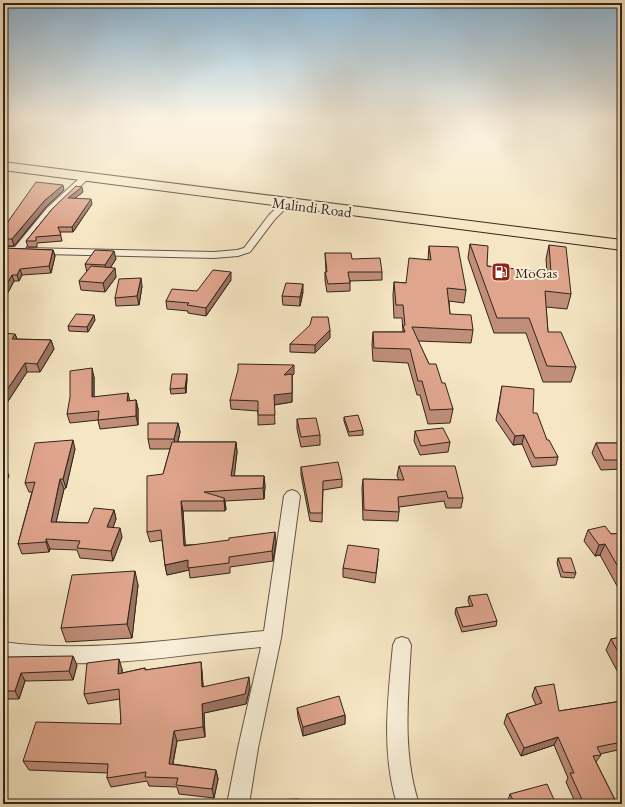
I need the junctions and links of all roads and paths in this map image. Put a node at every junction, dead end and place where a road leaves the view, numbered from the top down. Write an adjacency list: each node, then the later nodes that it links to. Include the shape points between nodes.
1 (3, 166): 2 (highway, Malindi Road)
2 (86, 177): 3 (highway, Malindi Road); 6 (street, via 50,210)
3 (286, 204): 4 (highway, Malindi Road); 6 (street, via 272,217 247,250 238,253 214,255)
4 (622, 245)
5 (3, 250): 6 (street)
6 (17, 251)
7 (292, 496): 8 (street)
8 (272, 638): 10 (street, via 100,656 62,657); 11 (street)
9 (402, 644): 12 (street, via 398,700 399,763)
10 (3, 650)
11 (238, 804)
12 (408, 804)

